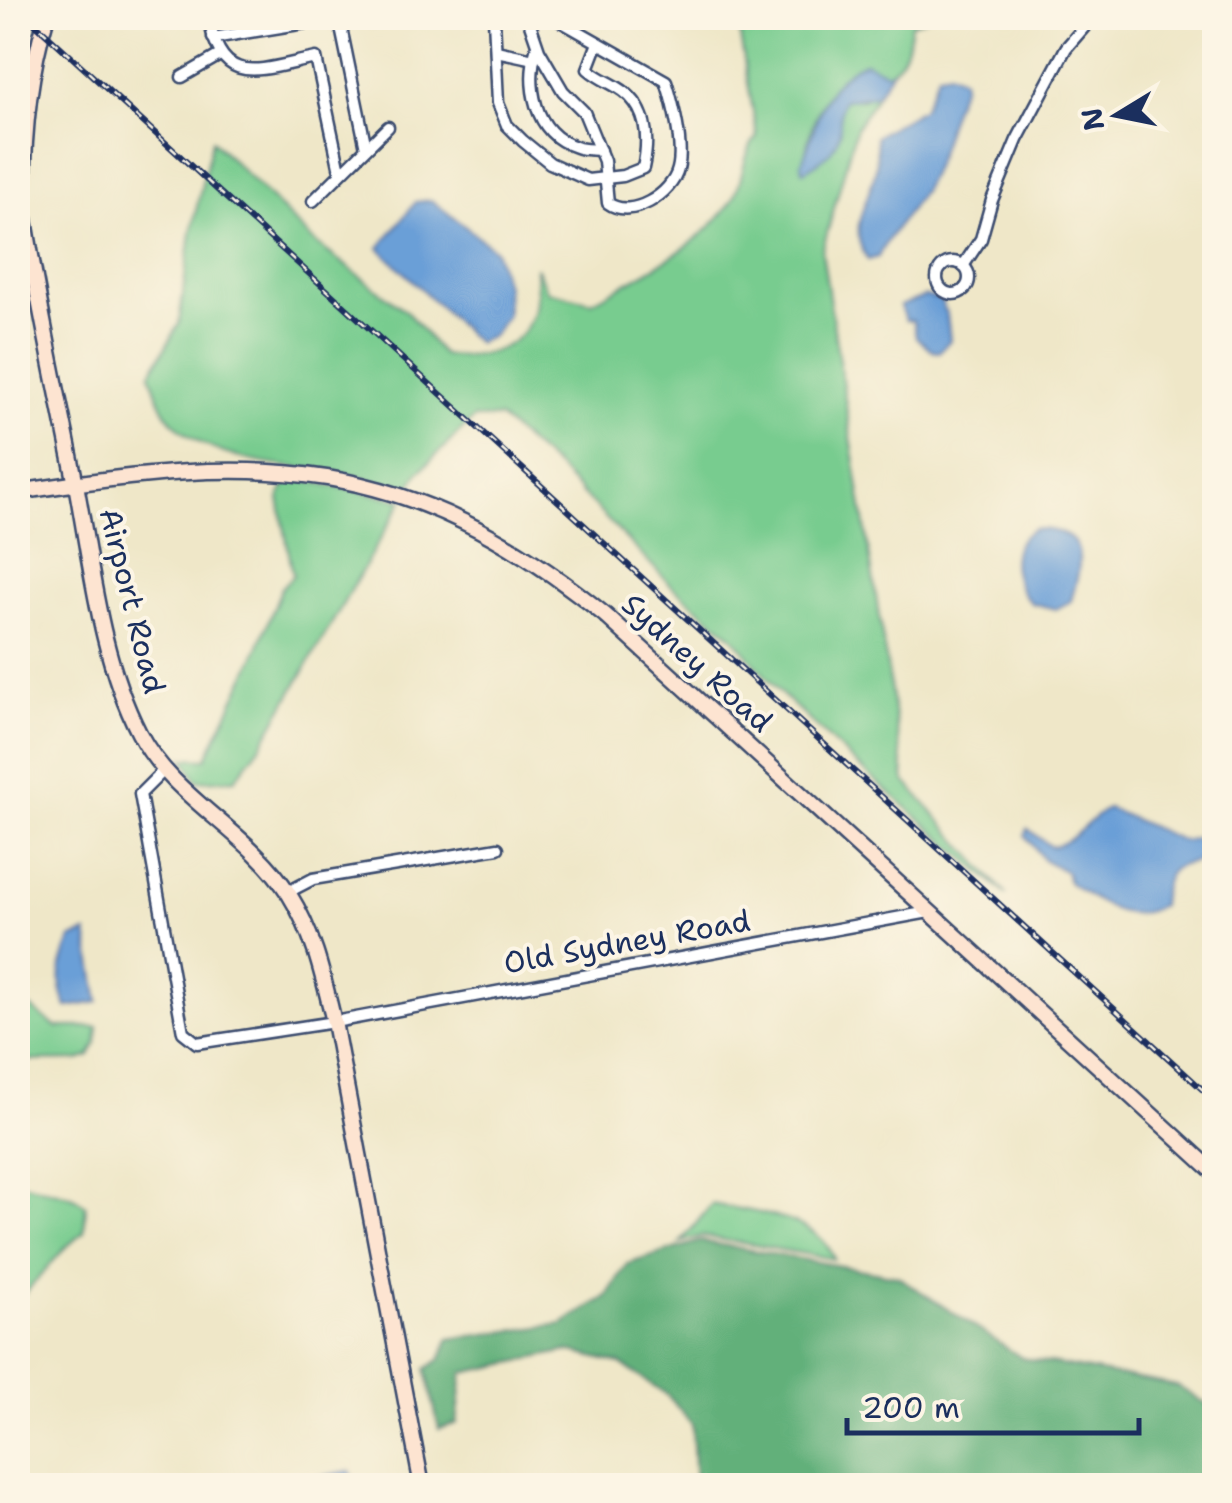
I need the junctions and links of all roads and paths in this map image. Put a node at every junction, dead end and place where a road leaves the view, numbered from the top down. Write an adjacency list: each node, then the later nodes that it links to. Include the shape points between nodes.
1 (46, 18): 22 (street, Airport Road, via 26,109)
2 (209, 18): 8 (street)
3 (337, 18): 8 (street); 16 (street)
4 (494, 18): 11 (street)
5 (528, 18): 10 (street)
6 (555, 18): 9 (street)
7 (1092, 18): 21 (street, via 1066,48 1017,140 982,239)
8 (213, 38): 12 (street)
9 (598, 43): 19 (street, via 588,70 639,105 648,144 642,168); 19 (street, via 666,81 677,134 678,169 642,206 613,208)
10 (538, 45): 13 (street); 17 (street, via 584,112)
11 (496, 50): 13 (street); 19 (street, via 498,102 508,125 550,162 588,180)
12 (220, 55): 14 (street); 18 (street, via 255,70 316,58)
13 (534, 59): 17 (street, via 532,101 551,130 574,147)
14 (182, 78)
15 (388, 127): 16 (street)
16 (366, 148): 18 (street)
17 (600, 150): 19 (street)
18 (340, 172): 20 (street)
19 (606, 179)
20 (313, 201)
21 (963, 266)
22 (25, 268): 23 (street, Airport Road)
23 (76, 483): 24 (street, Sydney Road); 25 (street, Airport Road, via 120,689); 28 (street, Sydney Road, via 236,468 292,471 351,480 456,517 507,544 605,615)
24 (18, 492)
25 (164, 770): 27 (street, Airport Road); 29 (street, Old Sydney Road, via 140,794 184,1032 198,1043)
26 (498, 848): 27 (street, via 313,879)
27 (288, 892): 29 (street, Airport Road, via 316,947)
28 (928, 912): 29 (street, Old Sydney Road); 30 (street, Sydney Road)
29 (334, 1022): 31 (street, Airport Road)
30 (1214, 1172)
31 (422, 1486)

